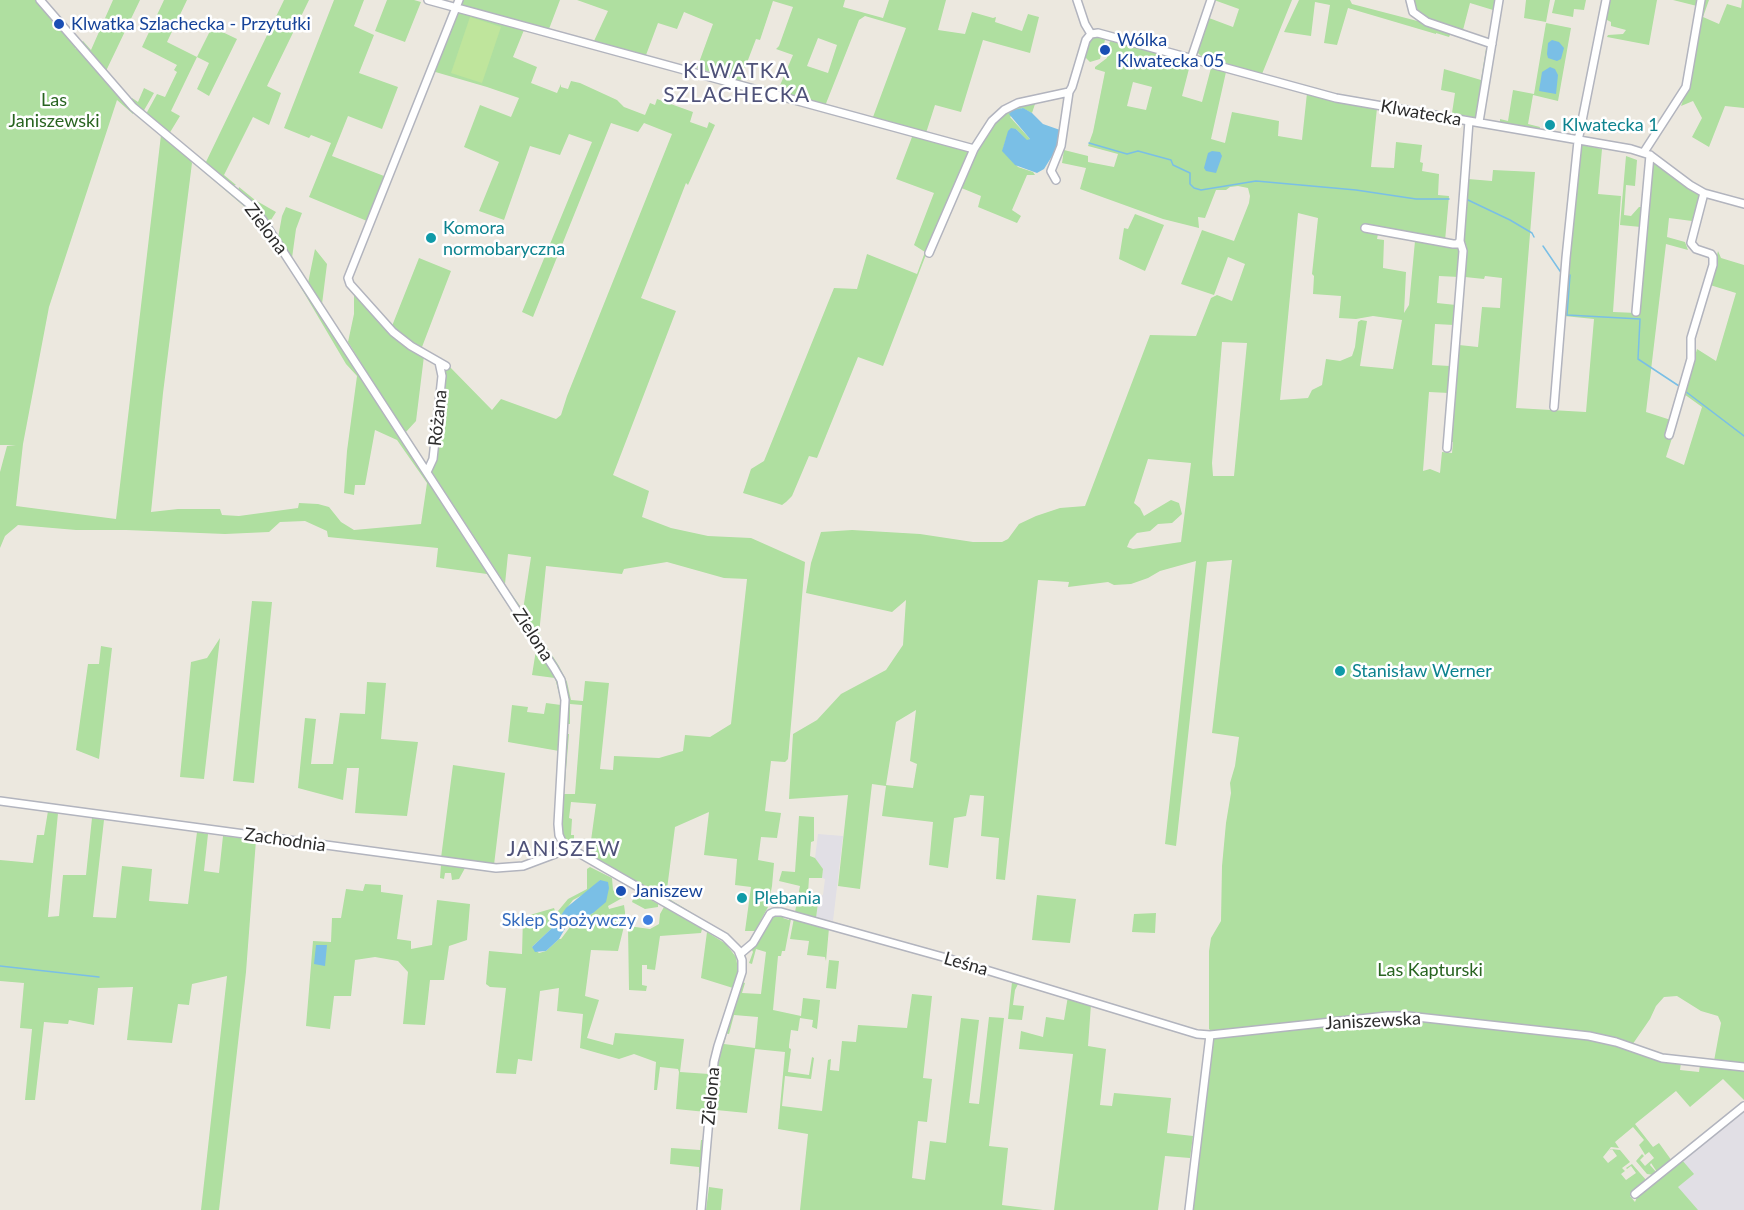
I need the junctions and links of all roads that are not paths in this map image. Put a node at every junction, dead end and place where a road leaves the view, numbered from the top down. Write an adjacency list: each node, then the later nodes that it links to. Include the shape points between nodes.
1 (40, 0): 29 (street, Zielona, via 150,122 262,219)
2 (428, 0): 9 (street)
3 (1077, 0): 10 (street)
4 (1211, 0): 12 (street)
5 (1410, 0): 11 (street, via 1413,12 1426,22)
6 (1499, 0): 11 (street)
7 (1606, 0): 16 (street)
8 (1701, 0): 18 (street, via 1686,87)
9 (457, 4): 17 (street); 29 (street, Różana, via 348,278 393,332 442,364 434,447)
10 (1090, 34): 12 (street, Klwatecka); 13 (street)
11 (1492, 44): 15 (street)
12 (1191, 59): 14 (street, Klwatecka, via 1336,98)
13 (1069, 92): 17 (street, via 1018,103 1004,110); 19 (street, via 1061,146 1051,171)
14 (1469, 121): 15 (street, Klwatecka); 23 (street)
15 (1479, 122): 16 (street, Klwatecka)
16 (1578, 141): 18 (street, Klwatecka); 26 (street)
17 (974, 148): 24 (street)
18 (1647, 153): 20 (street, Klwatecka); 25 (street)
19 (1056, 180)
20 (1704, 194): 21 (street, Klwatecka); 27 (street, via 1691,243 1711,254 1713,265 1691,338 1692,354)
21 (1744, 204)
22 (1365, 228): 23 (street, via 1453,244)
23 (1460, 241): 28 (street)
24 (929, 253)
25 (1636, 312)
26 (1554, 407)
27 (1669, 435)
28 (1447, 448)
29 (427, 472): 31 (street, Zielona, via 561,680 566,711 558,824)
30 (0, 801): 31 (street, Zachodnia, via 496,868 523,866)
31 (566, 847): 32 (street, via 725,938)
32 (740, 954): 33 (street, Leśna, via 752,944 770,914 781,912); 37 (street, Zielona, via 742,972 714,1062)
33 (1210, 1035): 34 (street, Janiszewska, via 1386,1016 1418,1017 1589,1036 1662,1058); 38 (street)
34 (1744, 1067)
35 (1744, 1106): 36 (street)
36 (1635, 1194)
37 (701, 1210)
38 (1189, 1210)

